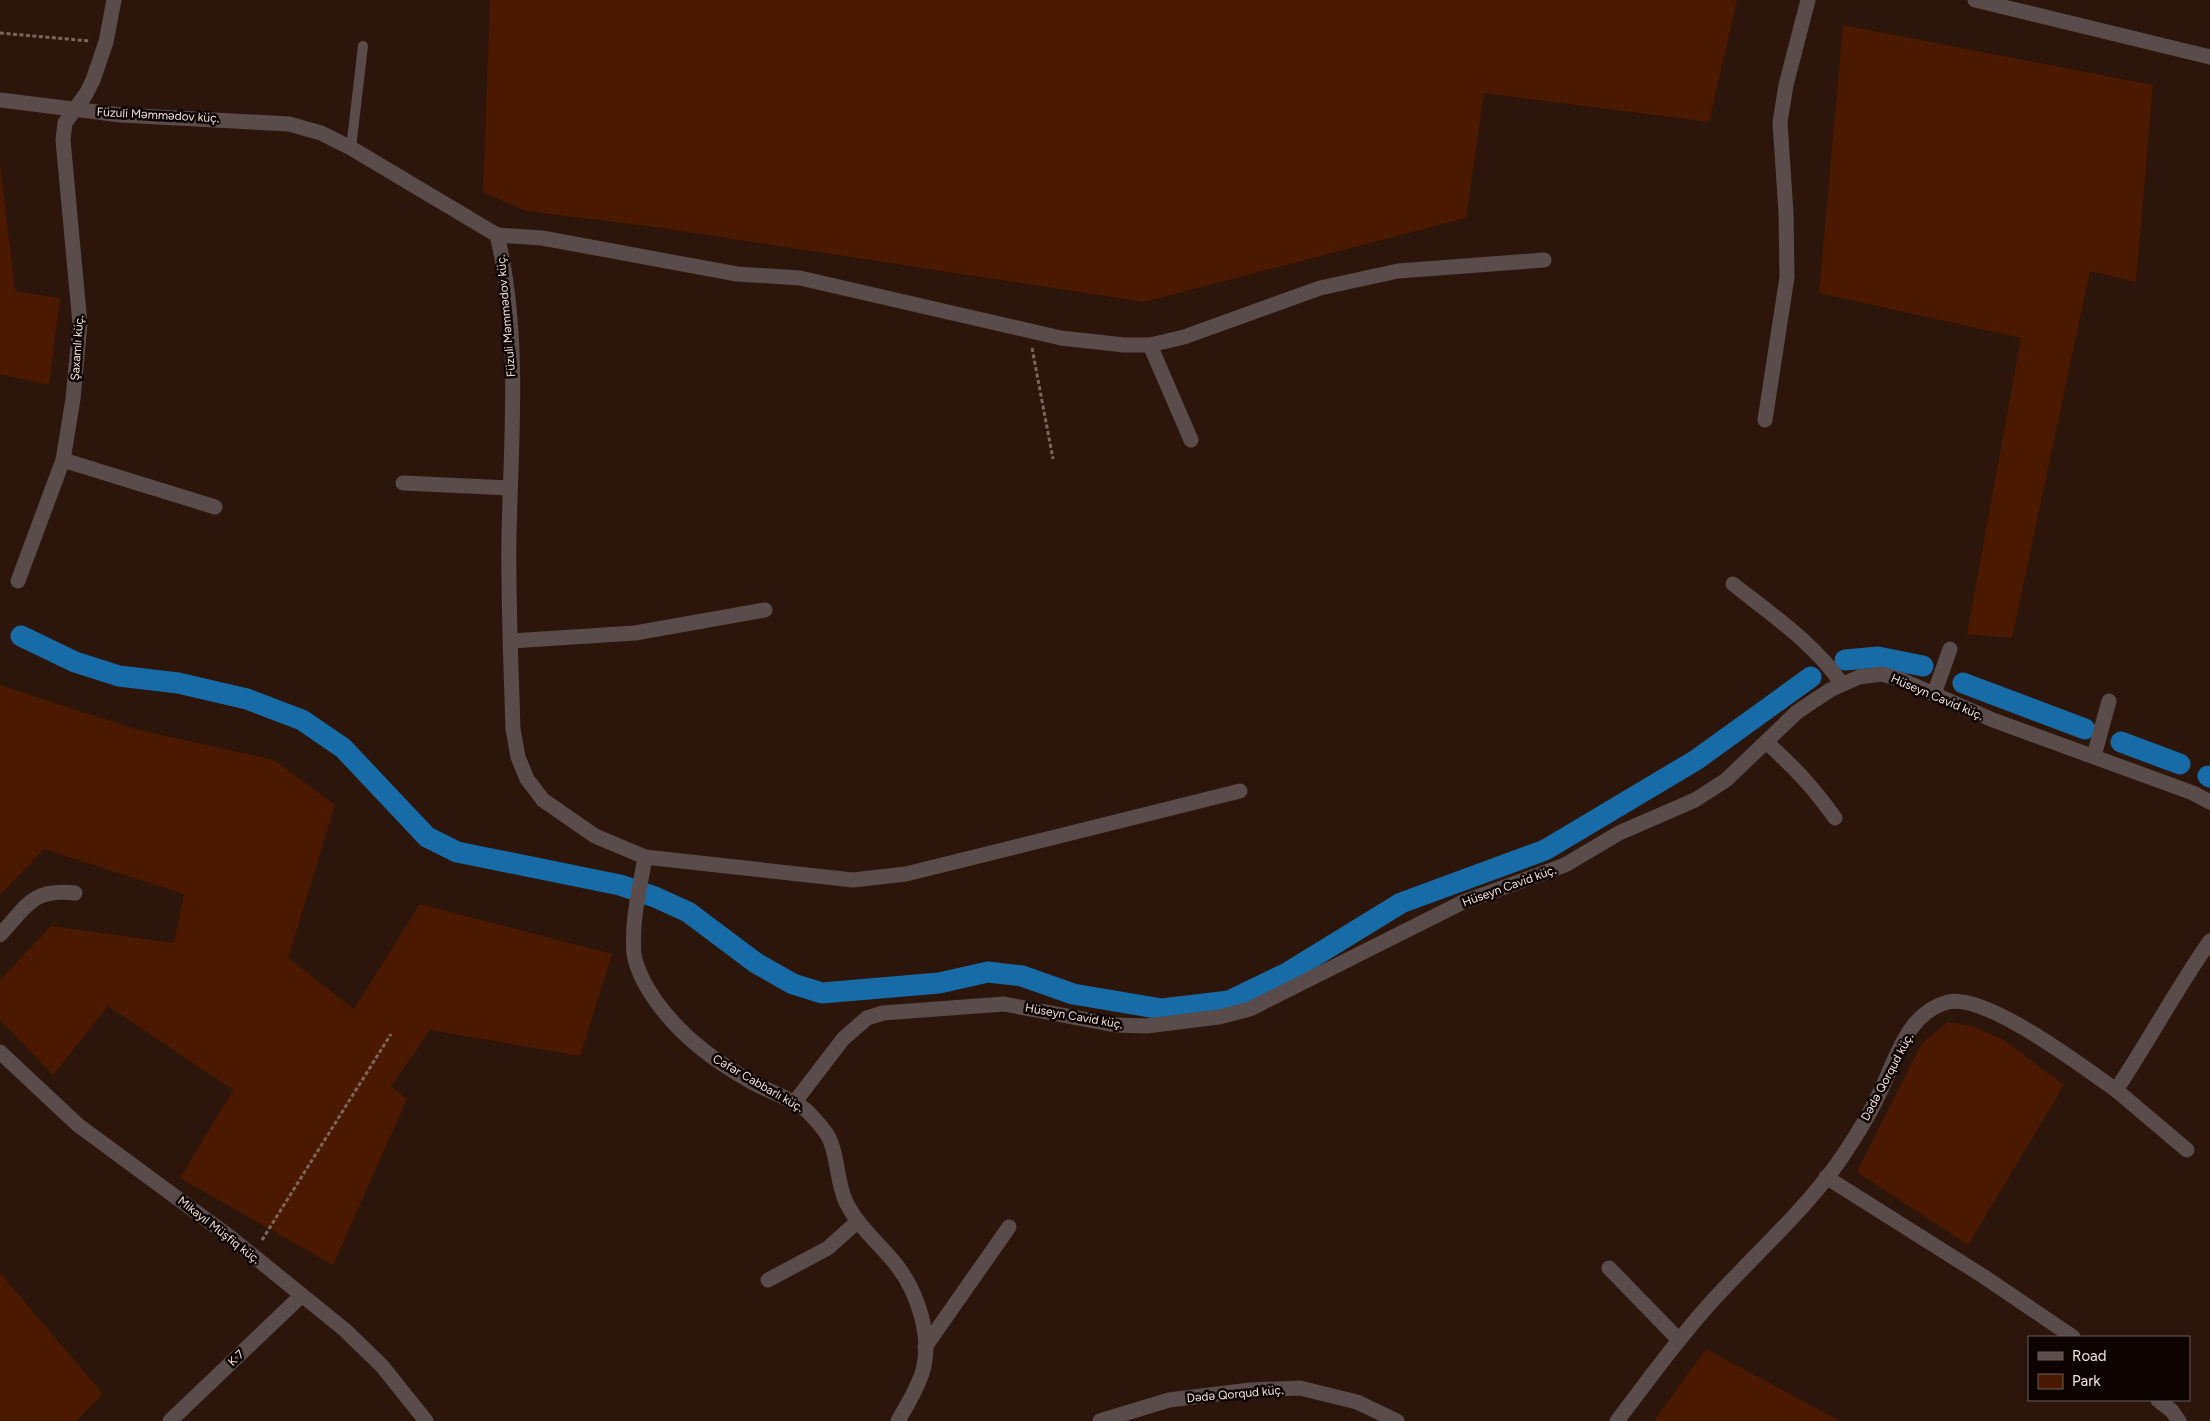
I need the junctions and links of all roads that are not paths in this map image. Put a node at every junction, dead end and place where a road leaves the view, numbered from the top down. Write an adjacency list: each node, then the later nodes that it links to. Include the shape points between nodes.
1 (114, 0): 7 (street, Şaxamlı küç., via 106,42 93,80)
2 (1808, 0): 12 (street, via 1786,84 1780,122 1787,277)
3 (1975, 0): 5 (street)
4 (362, 46): 8 (lane)
5 (2210, 57)
6 (0, 100): 7 (street, Füzuli Məmmədov küç.)
7 (74, 109): 8 (street, Füzuli Məmmədov küç., via 121,115 289,124 321,133); 14 (street, Şaxamlı küç., via 65,124 63,140 80,324)
8 (351, 148): 9 (street, Füzuli Məmmədov küç.)
9 (496, 235): 11 (street, via 542,238 737,274 800,278 1062,338); 16 (street, Füzuli Məmmədov küç., via 504,265 513,359)
10 (1544, 260): 11 (street, via 1398,270 1320,288 1184,338)
11 (1150, 345): 13 (street)
12 (1765, 420)
13 (1191, 440)
14 (63, 460): 17 (street); 18 (street, Şaxamlı küç.)
15 (402, 483): 16 (street)
16 (510, 488): 21 (street, Füzuli Məmmədov küç.)
17 (214, 507)
18 (18, 581)
19 (1733, 584): 23 (street, via 1809,644)
20 (765, 610): 21 (street, via 635,633)
21 (511, 641): 31 (street, Füzuli Məmmədov küç., via 513,729 518,757 527,779 543,800 571,820 596,836)
22 (1950, 650): 24 (street)
23 (1842, 684): 24 (street, Hüseyn Cavid küç., via 1859,677 1882,674); 26 (street, Hüseyn Cavid küç., via 1797,712)
24 (1934, 694): 27 (street, Hüseyn Cavid küç., via 1993,720)
25 (2109, 701): 27 (street)
26 (1766, 742): 30 (street, via 1794,766); 37 (street, Hüseyn Cavid küç., via 1726,780 1695,800 1619,833 1565,865 1447,910 1250,1009 1219,1017 1146,1026 1115,1025 1004,1004 883,1012 866,1018 843,1039)
27 (2094, 756): 29 (street, Hüseyn Cavid küç.)
28 (1240, 791): 31 (street, Füzuli Məmmədov küç., via 906,874 853,880)
29 (2210, 802)
30 (1835, 818)
31 (645, 857): 37 (street, Cəfər Cabbarlı küç., via 633,933 634,956 654,1001 712,1059)
32 (75, 893): 33 (street, via 57,891 37,896)
33 (0, 934)
34 (2210, 941): 36 (street, via 2183,979 2148,1042)
35 (0, 1052): 44 (street, Mikayıl Müşfiq küç., via 78,1125)
36 (2116, 1090): 38 (street, Dədə Qorqud küç.); 39 (street, Dədə Qorqud küç., via 2007,1017 1970,1002 1950,1002 1931,1009 1918,1019 1904,1040 1877,1099)
37 (794, 1103): 40 (street, Cəfər Cabbarlı küç., via 816,1120 830,1140 846,1202)
38 (2187, 1150)
39 (1826, 1177): 45 (street, via 1984,1276); 46 (street, Dədə Qorqud küç.)
40 (858, 1221): 43 (street, via 828,1248); 47 (street, Cəfər Cabbarlı küç., via 898,1267 913,1292 922,1320)
41 (1009, 1227): 47 (street)
42 (1609, 1268): 46 (street)
43 (768, 1280)
44 (302, 1295): 49 (street, K 7); 50 (street, Mikayıl Müşfiq küç., via 382,1366)
45 (2072, 1336)
46 (1679, 1340): 54 (street, Dədə Qorqud küç.)
47 (925, 1347): 51 (street, Cəfər Cabbarlı küç., via 923,1369)
48 (2159, 1401): 55 (street)
49 (170, 1421)
50 (426, 1421)
51 (898, 1421)
52 (1100, 1421): 53 (street, Dədə Qorqud küç., via 1169,1400 1250,1390 1300,1388 1356,1402)
53 (1397, 1421)
54 (1617, 1421)
55 (2179, 1421)

